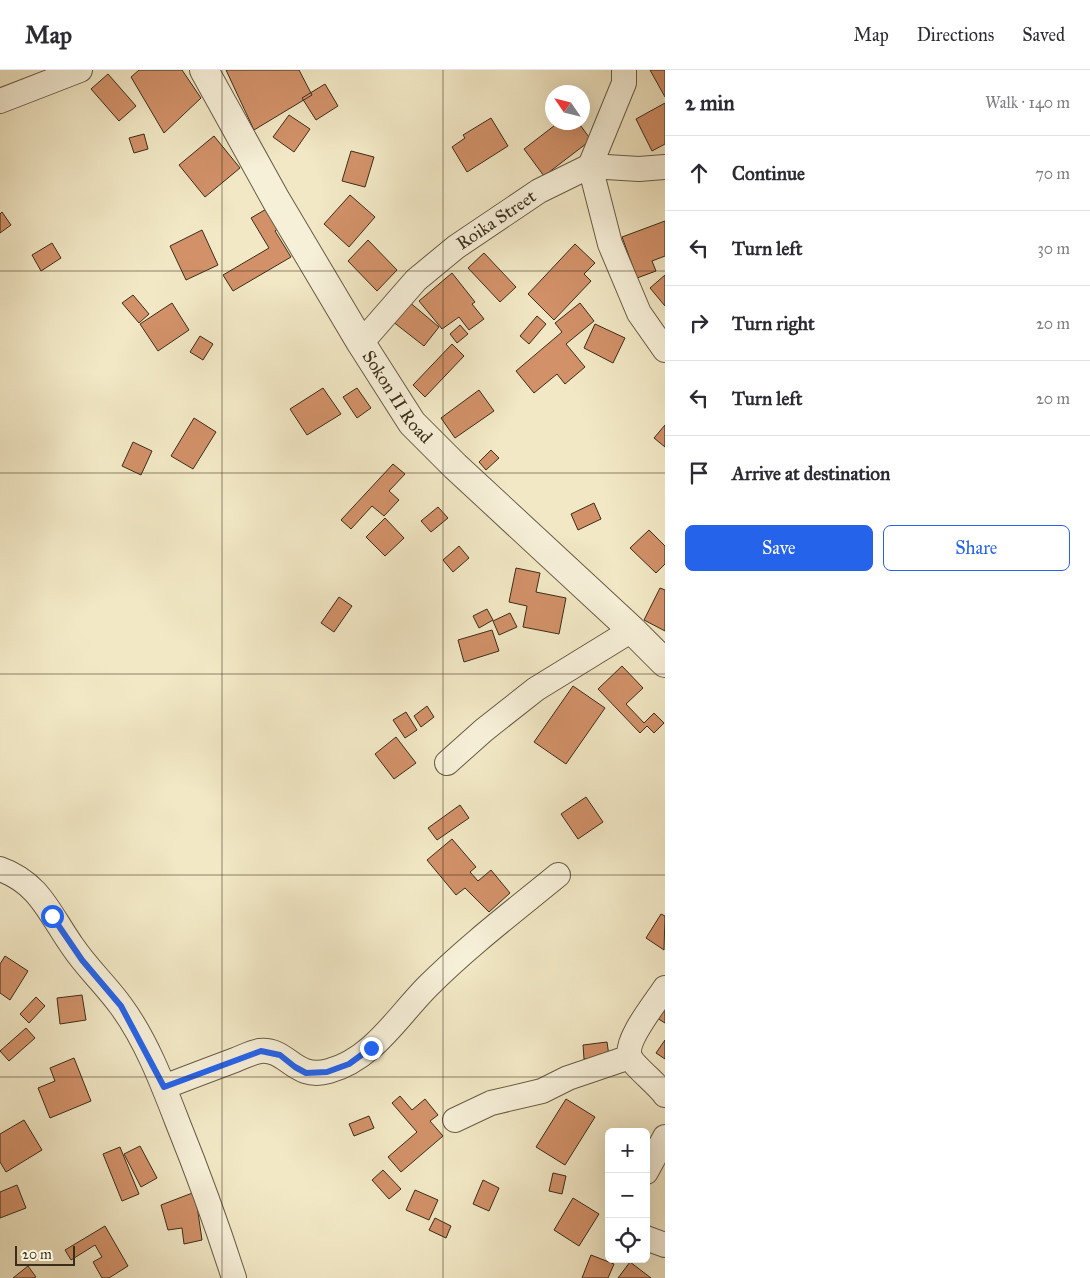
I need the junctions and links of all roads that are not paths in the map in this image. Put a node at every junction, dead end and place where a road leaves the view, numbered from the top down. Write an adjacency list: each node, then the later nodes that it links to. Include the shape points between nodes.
1 (80, 70): 4 (street)
2 (204, 70): 7 (street, Sokon II Road)
3 (624, 70): 5 (street, via 624,83)
4 (0, 101)
5 (590, 166): 6 (street); 7 (street, Roika Street, via 539,192 456,247 416,280); 8 (street, via 610,244 639,313)
6 (665, 168)
7 (361, 344): 9 (street, Sokon II Road, via 412,423)
8 (665, 350)
9 (632, 630): 10 (street, Sokon II Road); 11 (street, via 536,689)
10 (665, 663)
11 (447, 763)
12 (0, 869): 16 (street, via 16,875 34,889 82,960 121,1006)
13 (558, 875): 16 (street, via 468,949 428,986 371,1048 349,1064 327,1072 306,1073 280,1055 261,1051)
14 (665, 988): 15 (street, via 633,1037)
15 (630, 1057): 17 (street); 18 (street, via 568,1078 542,1091 491,1103)
16 (164, 1087): 23 (street)
17 (665, 1094)
18 (456, 1120)
19 (665, 1137): 20 (street)
20 (650, 1165)
21 (650, 1239): 22 (street)
22 (665, 1245)
23 (234, 1278)

